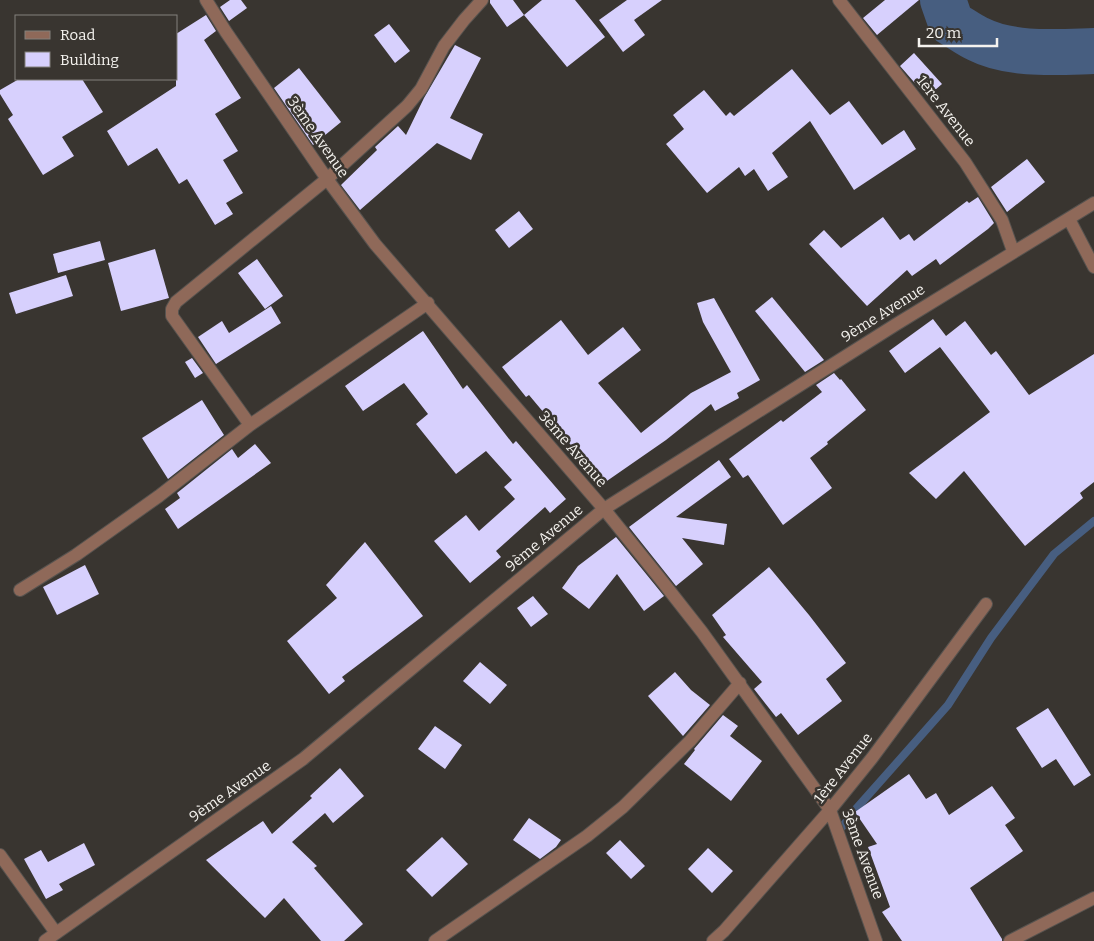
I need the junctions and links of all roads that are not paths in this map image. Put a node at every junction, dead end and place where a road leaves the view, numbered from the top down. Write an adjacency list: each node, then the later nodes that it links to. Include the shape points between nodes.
1 (206, 0): 4 (street, 3ème Avenue)
2 (482, 0): 4 (street, via 444,46 421,89 407,106)
3 (839, 0): 7 (street, 1ère Avenue, via 965,162 1002,220)
4 (326, 179): 9 (street, 3ème Avenue, via 375,244); 10 (street, via 176,302 172,309 172,316)
5 (1094, 203): 6 (street, 9ème Avenue)
6 (1068, 220): 7 (street, 9ème Avenue); 8 (street)
7 (1013, 252): 11 (street, 9ème Avenue)
8 (1094, 267)
9 (428, 303): 10 (street); 11 (street, 3ème Avenue)
10 (250, 425): 12 (street, via 124,521)
11 (604, 509): 14 (street, 3ème Avenue); 18 (street, 9ème Avenue, via 303,760)
12 (20, 590)
13 (986, 604): 15 (street, 1ère Avenue)
14 (740, 683): 15 (street, 3ème Avenue); 20 (street, via 690,741 624,807)
15 (830, 810): 21 (street, 1ère Avenue); 22 (street, 3ème Avenue)
16 (0, 855): 18 (street)
17 (1094, 898): 23 (street)
18 (56, 933): 19 (street, 9ème Avenue)
19 (45, 941)
20 (435, 941)
21 (713, 941)
22 (876, 941)
23 (1010, 941)

